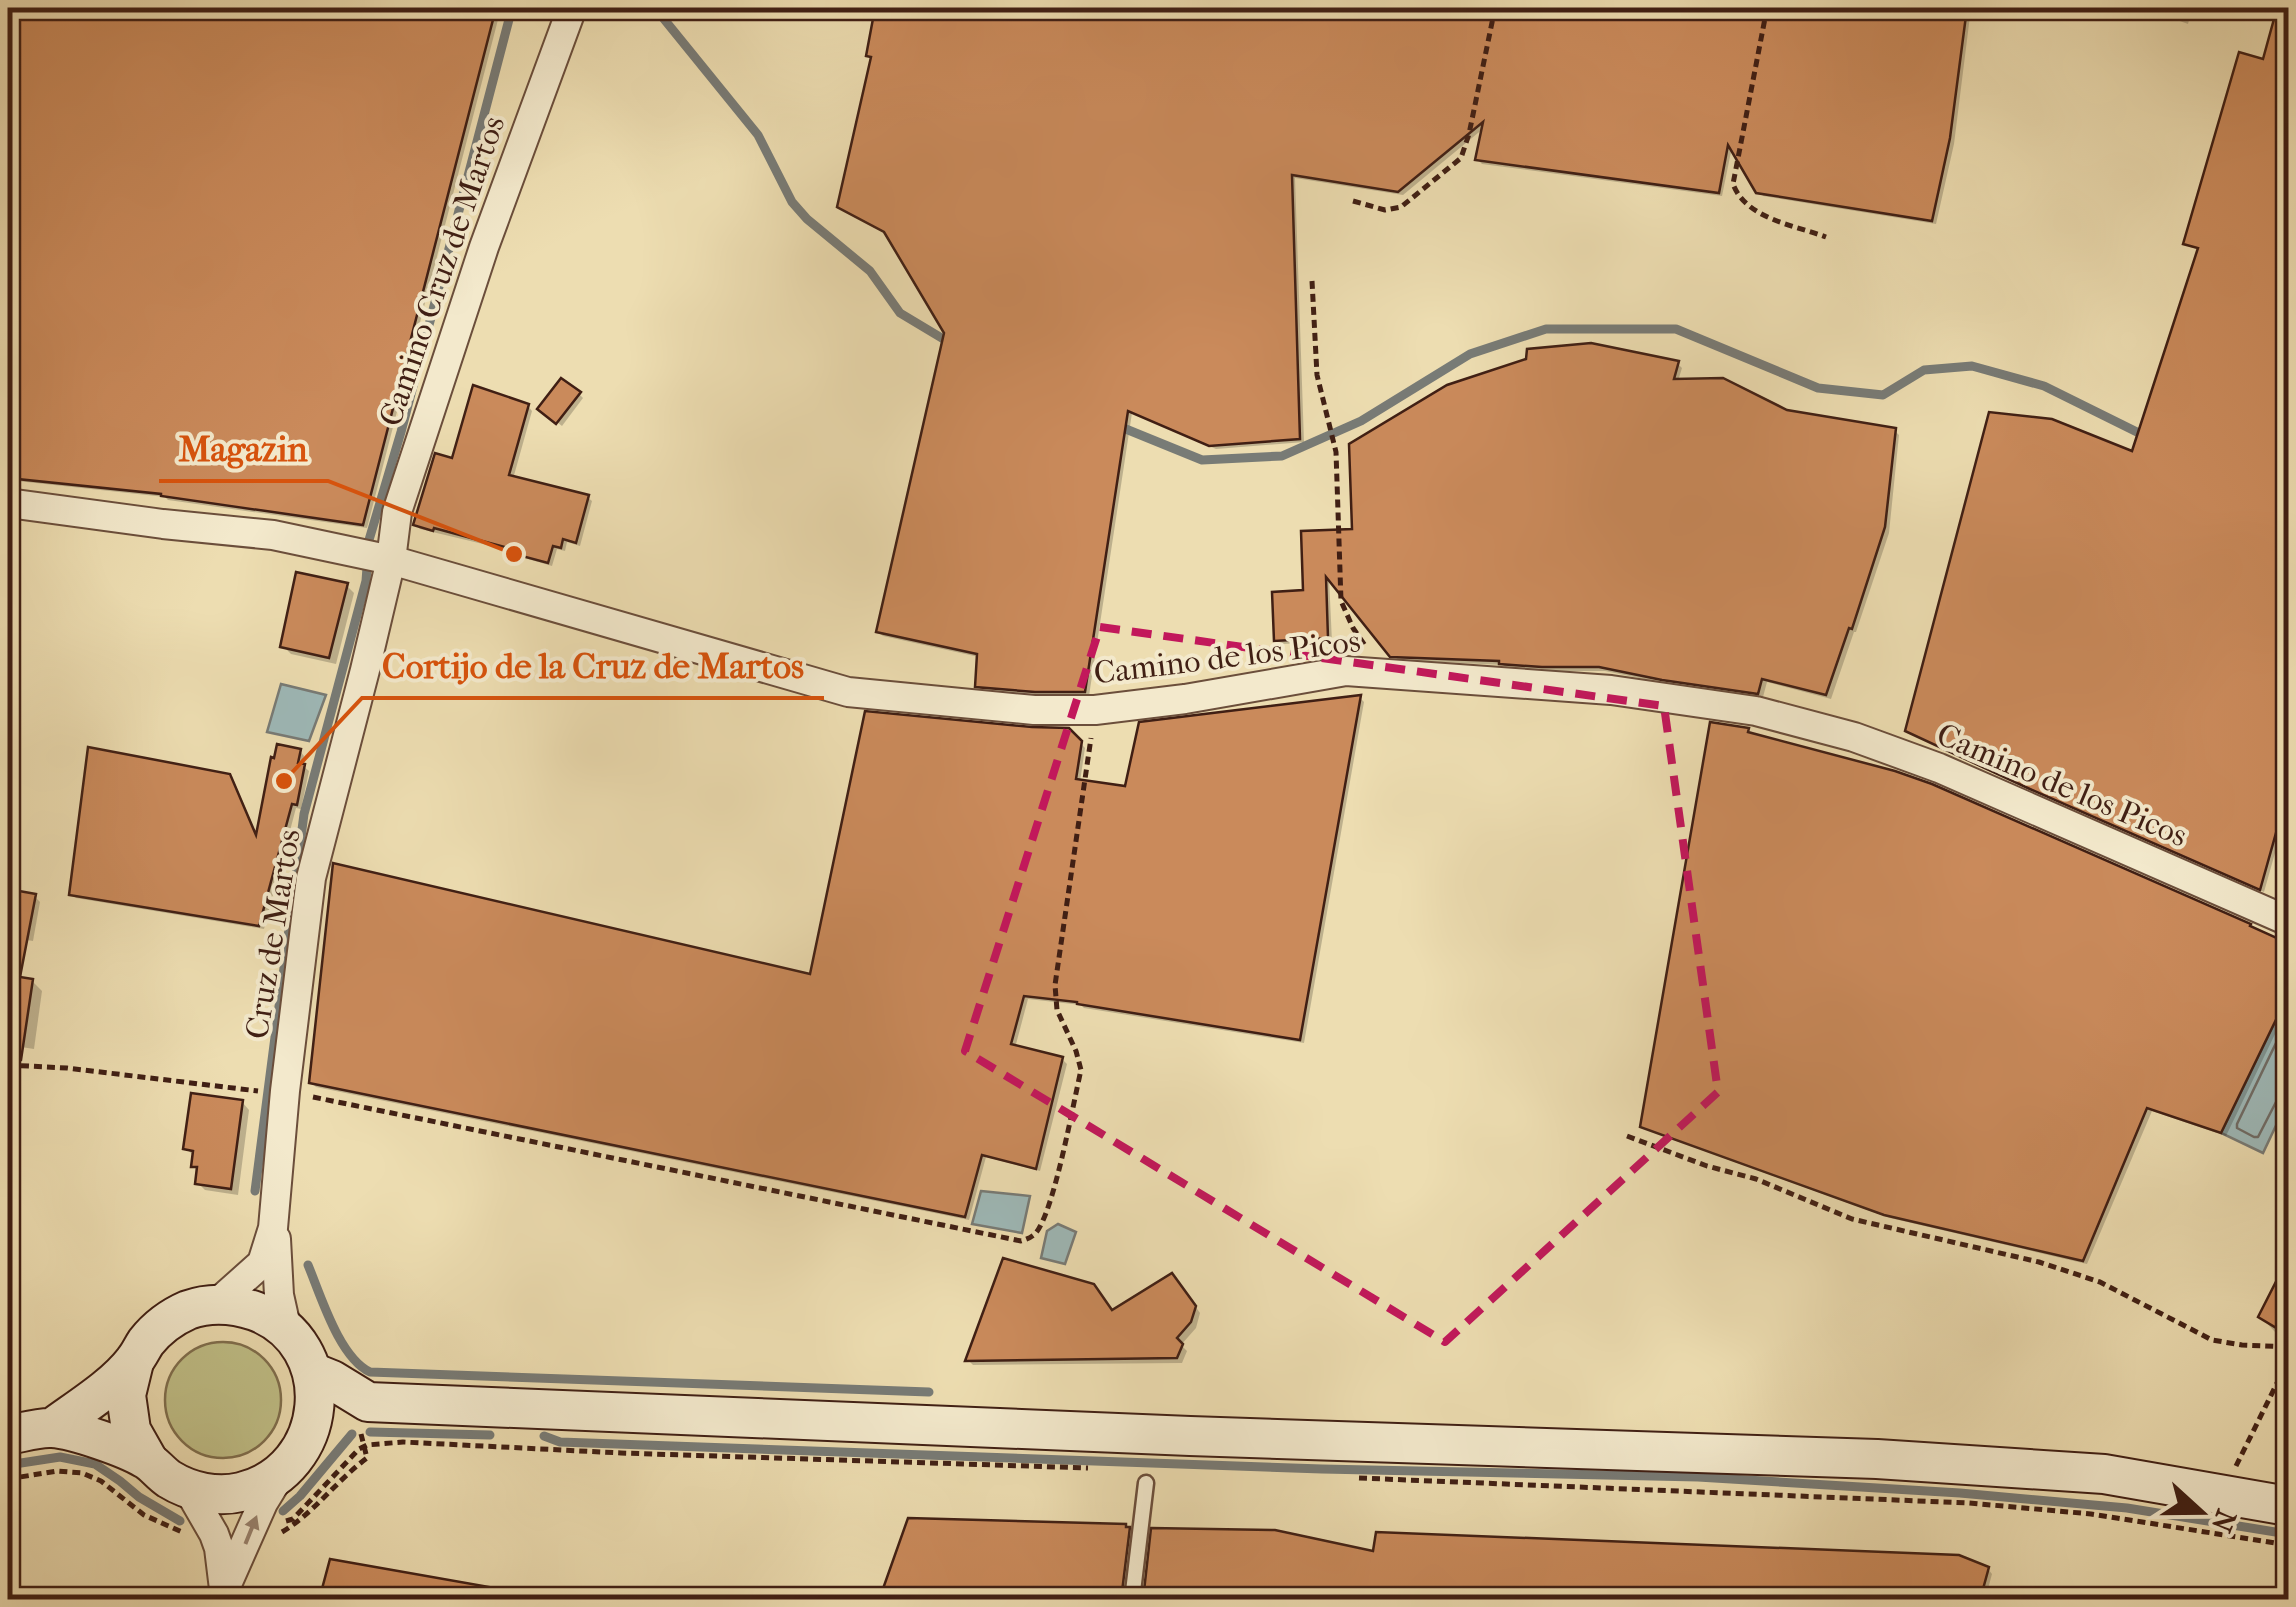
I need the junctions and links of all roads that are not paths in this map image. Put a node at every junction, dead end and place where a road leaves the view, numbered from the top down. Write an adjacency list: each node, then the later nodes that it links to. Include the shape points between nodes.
1 (572, 8): 3 (street, Camino Cruz de Martos, via 397,512)
2 (8, 503): 3 (street, Camino de los Picos, via 273,535)
3 (375, 556): 4 (street, Camino de los Picos, via 848,692 1095,710 1346,671 1611,690 1756,711 1939,768); 5 (street, Cruz de Martos, via 365,670 310,878)
4 (2288, 921)
5 (273, 1228): 6 (street, Cruz de Martos, via 262,1263); 7 (street)
6 (216, 1304): 7 (main road, via 242,1306); 8 (main road, via 167,1321)
7 (287, 1331): 9 (main road)
8 (134, 1362): 11 (main road); 14 (main road, via 126,1396 131,1430)
9 (312, 1372): 10 (main road); 12 (main road, via 316,1403)
10 (368, 1402): 12 (main road); 18 (main road, via 1877,1459 2104,1474)
11 (52, 1428): 13 (main road); 14 (main road)
12 (310, 1433): 15 (main road)
13 (8, 1435)
14 (148, 1460): 17 (main road)
15 (282, 1472): 17 (main road, via 238,1493); 19 (street, one-way to 15)
16 (1146, 1483): 20 (lane)
17 (188, 1489): 19 (street, via 214,1534)
18 (2288, 1506)
19 (222, 1594)
20 (1132, 1600)

